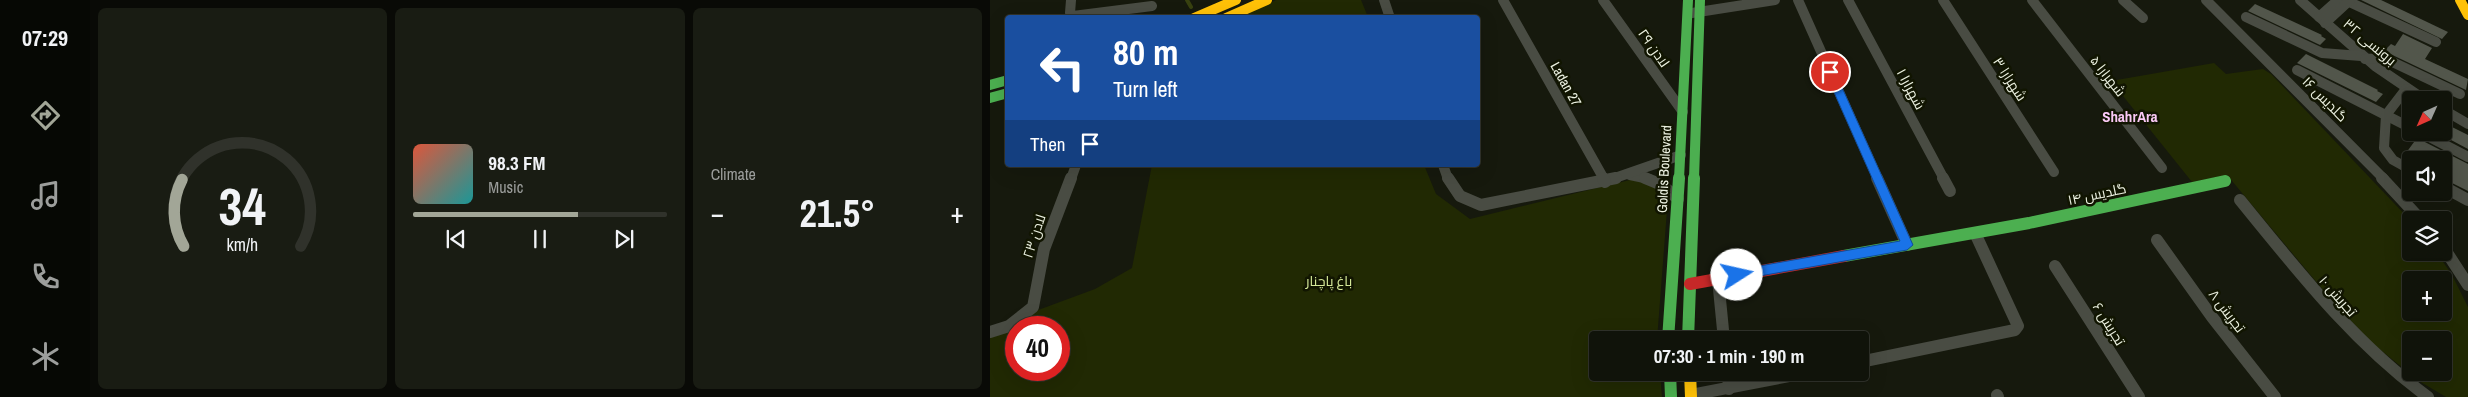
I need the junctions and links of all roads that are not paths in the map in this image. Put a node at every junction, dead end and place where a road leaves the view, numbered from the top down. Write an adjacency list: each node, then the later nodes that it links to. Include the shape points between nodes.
1 (1071, 0): 26 (street)
2 (1236, 0): 28 (street)
3 (1267, 0): 29 (street)
4 (1384, 0): 30 (street)
5 (1503, 0): 59 (street, Ladan 27)
6 (1603, 0): 44 (street, لادن ۲۹)
7 (1688, 0): 22 (street, Goldis Boulevard)
8 (1700, 0): 23 (street)
9 (1775, 0): 20 (street)
10 (1798, 0): 68 (street)
11 (1848, 0): 60 (street, شهرارا ۱)
12 (1943, 0): 56 (street, شهرارا ۳)
13 (2032, 0): 55 (street, شهرارا ۵)
14 (2122, 0): 32 (street)
15 (2206, 0): 65 (street, گلدیس ۱۶)
16 (2300, 0): 33 (street, برونسی ۳۲)
17 (2338, 0): 33 (street)
18 (2460, 0): 25 (street)
19 (2348, 1): 33 (street); 34 (street)
20 (1747, 2): 23 (street)
21 (1152, 6): 24 (street)
22 (1688, 13): 23 (street); 44 (street, Goldis Boulevard)
23 (1700, 13): 72 (street)
24 (1120, 14): 27 (street)
25 (2468, 14)
26 (1072, 15)
27 (1096, 15)
28 (1201, 15)
29 (1233, 15)
30 (1389, 15)
31 (2246, 16): 35 (street, via 2322,53)
32 (2143, 18)
33 (2322, 20): 35 (street, برونسی ۳۲)
34 (2436, 42)
35 (2363, 57): 39 (street, برونسی ۳۲); 42 (street, via 2384,58)
36 (2297, 70): 45 (street)
37 (1005, 81): 38 (street)
38 (990, 85)
39 (2406, 89): 40 (street, برونسی ۳۲); 45 (street)
40 (2409, 91)
41 (1005, 93): 43 (street)
42 (2460, 94)
43 (990, 98)
44 (1683, 112): 50 (street, Goldis Boulevard)
45 (2386, 115): 47 (street); 52 (street, via 2385,152)
46 (2452, 115): 48 (street)
47 (2402, 123)
48 (2468, 124)
49 (2437, 141): 51 (street)
50 (1681, 155): 57 (street); 62 (street, Goldis Boulevard)
51 (2468, 157)
52 (2402, 165)
53 (1075, 167): 77 (street, لادن ۲۳, via 1044,249 1033,307 1009,326)
54 (1444, 167): 59 (street, via 1452,190 1471,203 1481,205)
55 (2162, 168)
56 (2054, 172)
57 (1628, 175): 59 (street); 62 (street, via 1656,180)
58 (2225, 181): 66 (street, گلدیس ۱۴)
59 (1605, 182)
60 (1950, 191)
61 (2452, 191): 64 (street)
62 (1678, 199): 74 (street, Goldis Boulevard)
63 (2240, 200): 88 (street, تجریش ۱۰, via 2324,304 2362,345)
64 (2468, 200)
65 (2413, 211)
66 (1975, 233): 68 (street, گلدیس ۱۴); 78 (street, via 2018,326 2015,330)
67 (2157, 240): 87 (street, تجریش ۸)
68 (1907, 245): 71 (street, گلدیس ۱۴)
69 (2452, 258): 73 (street)
70 (2055, 266): 86 (street, تجریش ۶)
71 (1718, 279): 72 (street, گلدیس ۱۴); 76 (street)
72 (1690, 284): 75 (street)
73 (2468, 286)
74 (1669, 331)
75 (1688, 331)
76 (1723, 331)
77 (990, 332)
78 (1869, 360)
79 (1670, 381): 85 (street)
80 (1690, 381): 84 (street)
81 (1729, 381): 83 (street)
82 (1767, 381): 83 (street)
83 (1729, 389): 84 (street)
84 (1691, 396)
85 (1671, 397)
86 (2139, 397)
87 (2275, 397)
88 (2428, 397)

